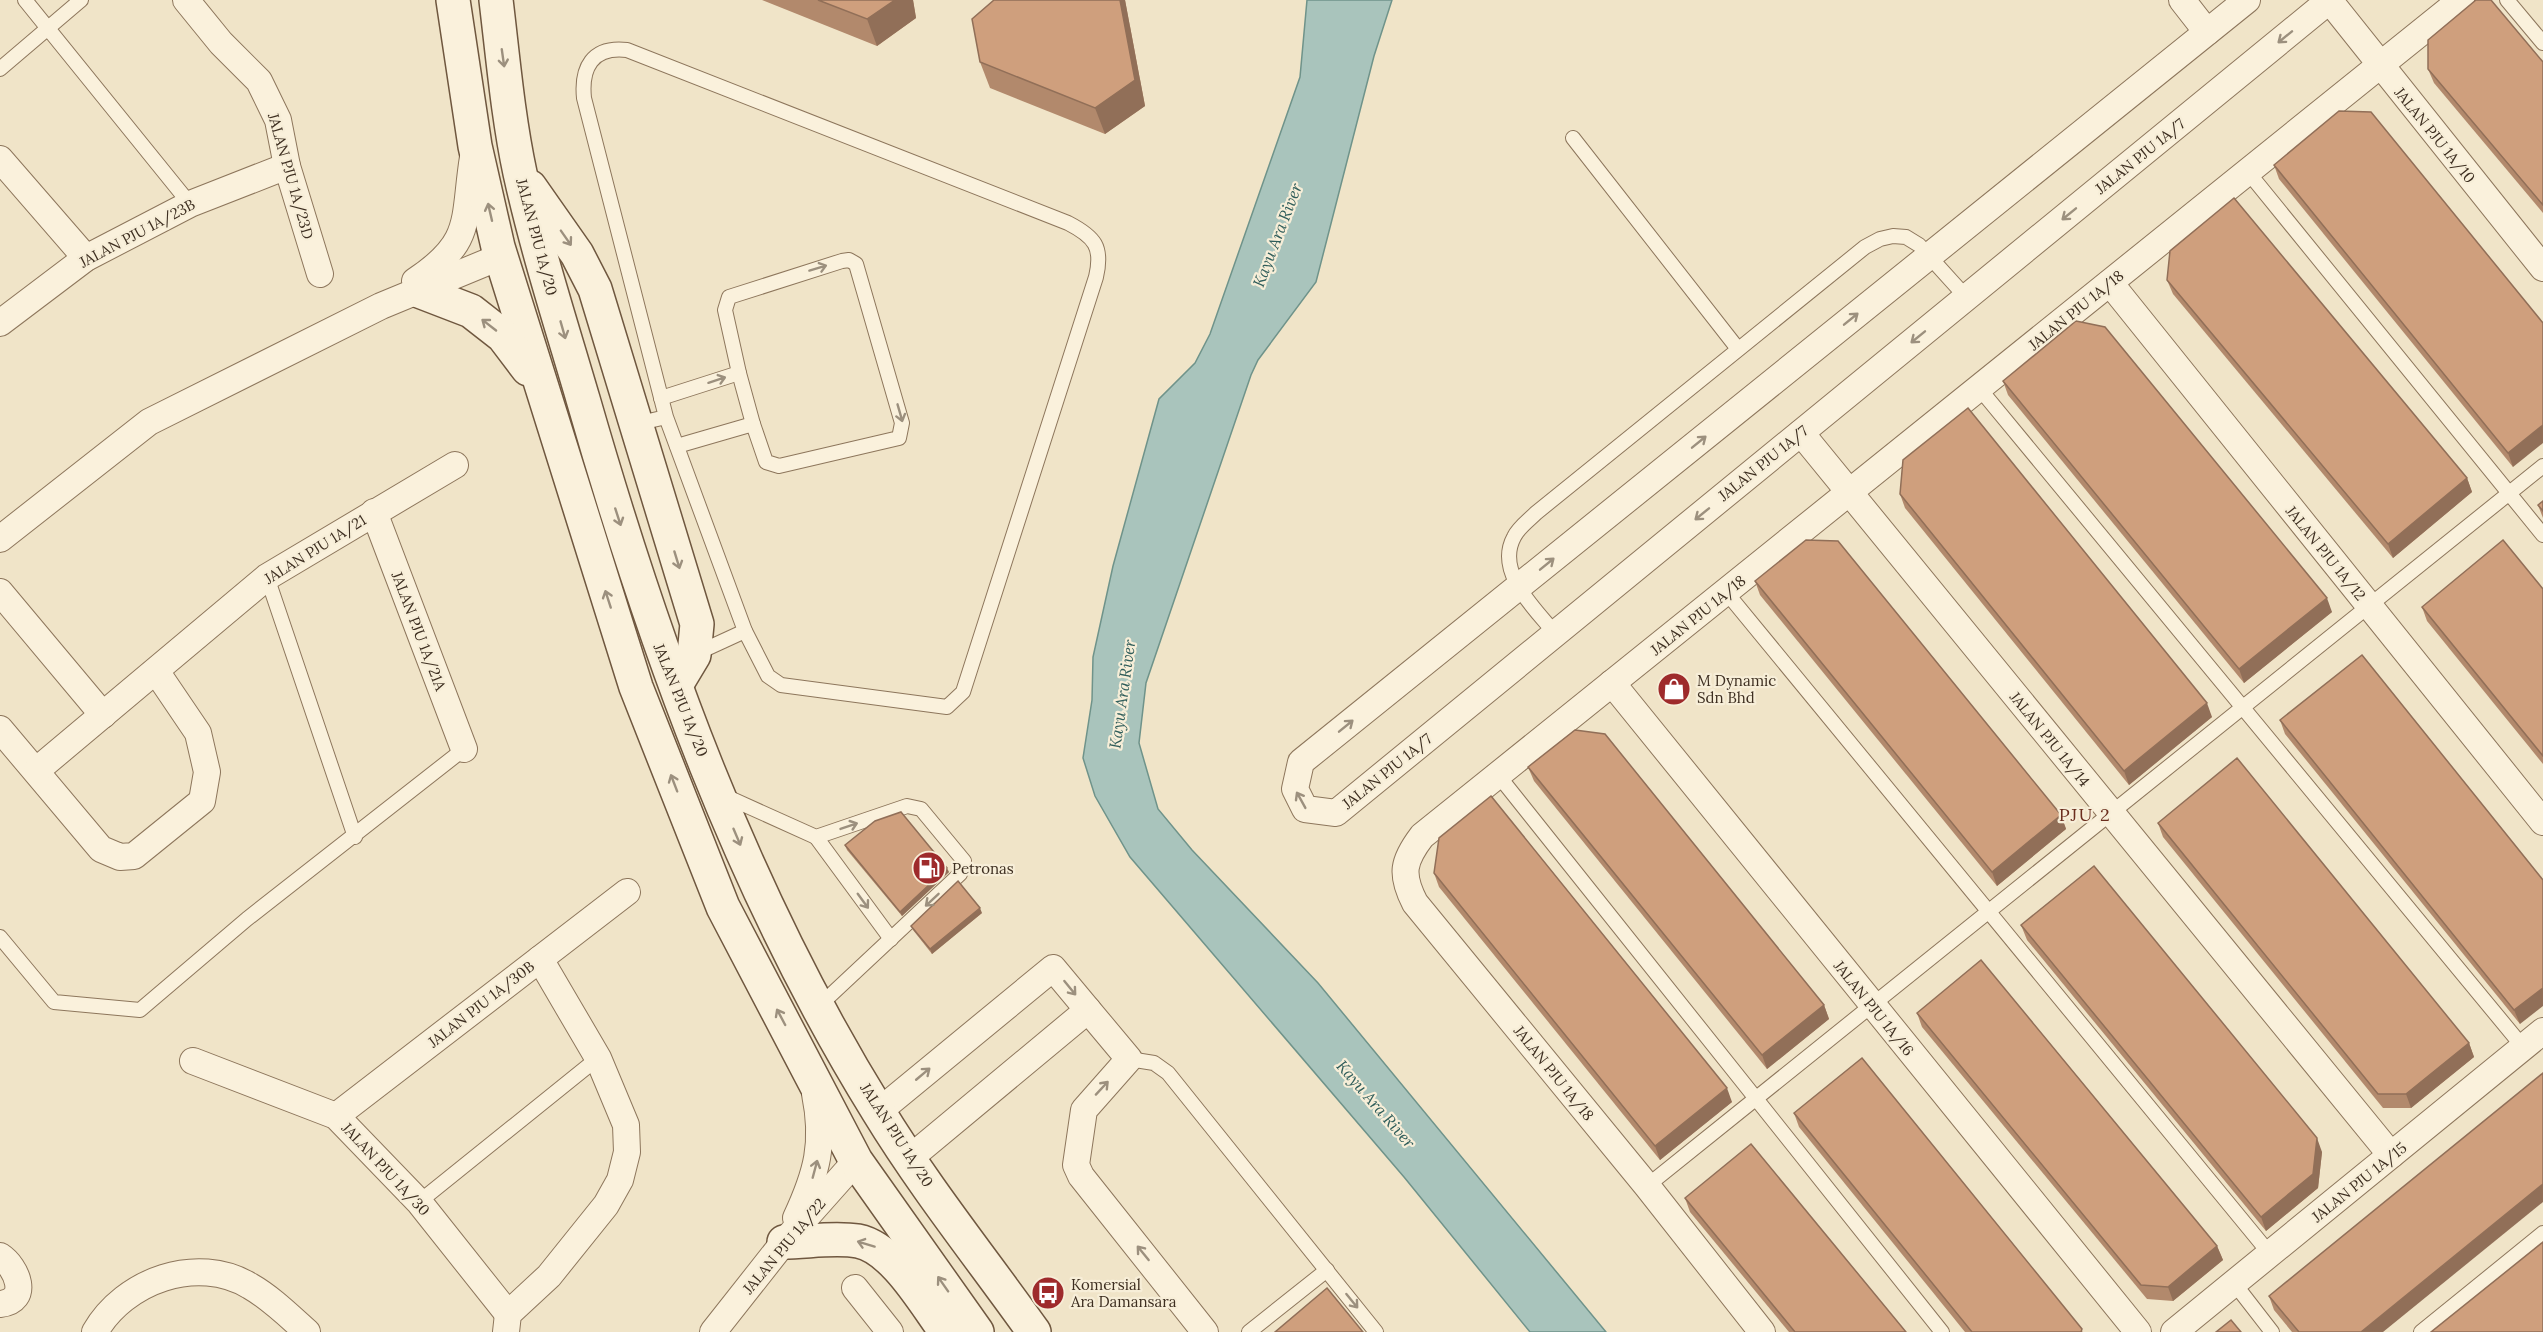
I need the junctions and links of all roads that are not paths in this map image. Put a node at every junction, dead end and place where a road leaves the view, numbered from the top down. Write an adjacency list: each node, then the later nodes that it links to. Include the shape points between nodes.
1 (25, 0): 11 (lane)
2 (81, 0): 11 (lane)
3 (186, 0): 20 (street, JALAN PJU 1A/23D, via 259,81 278,120)
4 (453, 0): 17 (street)
5 (496, 0): 19 (street, JALAN PJU 1A/20, one-way to 19)
6 (2182, 0): 12 (street)
7 (2247, 0): 12 (street, JALAN PJU 1A/7)
8 (2329, 0): 14 (street, JALAN PJU 1A/10); 30 (street, JALAN PJU 1A/7, one-way to 30)
9 (2461, 0): 14 (street, JALAN PJU 1A/18)
10 (2507, 0): 13 (lane)
11 (48, 27): 15 (lane); 22 (lane)
12 (2207, 32): 23 (street, JALAN PJU 1A/7)
13 (2543, 43)
14 (2380, 65): 21 (street, JALAN PJU 1A/18); 26 (street, JALAN PJU 1A/10)
15 (0, 69)
16 (1573, 138): 33 (lane)
17 (475, 146): 24 (street, one-way to 17); 31 (street, via 461,238 439,265)
18 (0, 159): 25 (street)
19 (518, 159): 24 (street, via 508,157 519,219 514,240); 39 (street, one-way to 39, via 578,254 595,289); 60 (street, JALAN PJU 1A/20, one-way to 60, via 535,235 604,472 658,643)
20 (287, 166): 22 (street, JALAN PJU 1A/23B); 27 (street, JALAN PJU 1A/23D)
21 (2248, 172): 28 (street, JALAN PJU 1A/18); 46 (lane)
22 (190, 204): 25 (street, JALAN PJU 1A/23B)
23 (1930, 255): 30 (lane); 33 (lane, via 1906,237 1880,239); 51 (street, JALAN PJU 1A/7, one-way to 23)
24 (501, 256): 29 (street); 35 (street)
25 (86, 258): 32 (street, JALAN PJU 1A/23B)
26 (2543, 268)
27 (320, 274)
28 (2110, 283): 36 (street, JALAN PJU 1A/18); 54 (street, JALAN PJU 1A/12)
29 (419, 291): 31 (street); 35 (street, one-way to 29, via 503,336 471,311)
30 (1966, 297): 41 (street, JALAN PJU 1A/7, one-way to 41)
31 (381, 306): 49 (street, via 149,422)
32 (0, 323)
33 (1738, 348): 51 (lane, via 1536,513 1514,536 1509,551)
34 (739, 373): 37 (lane, one-way to 34); 40 (lane); 40 (lane, one-way to 40, via 725,310 729,297 842,261 856,264 902,423 899,438 772,465 762,456)
35 (540, 385): 85 (street, one-way to 35, via 723,907 636,687)
36 (1979, 388): 45 (street, JALAN PJU 1A/18); 61 (lane)
37 (662, 398): 38 (lane); 55 (lane, via 584,98 584,72 595,57 606,52 618,49 638,54 1068,223 1096,243 1100,261 1096,277 963,692 957,700 947,707 781,685 763,669)
38 (666, 417): 39 (lane); 42 (lane)
39 (635, 424): 57 (street, one-way to 57, via 697,624)
40 (753, 424): 42 (lane)
41 (1801, 433): 45 (street, JALAN PJU 1A/14); 56 (street, JALAN PJU 1A/7, one-way to 56)
42 (677, 446): 55 (lane)
43 (455, 465): 47 (street, JALAN PJU 1A/21)
44 (2543, 466): 46 (lane)
45 (1848, 493): 53 (street, JALAN PJU 1A/18); 68 (street, JALAN PJU 1A/14)
46 (2510, 493): 48 (lane); 54 (lane)
47 (374, 512): 50 (street, JALAN PJU 1A/21); 64 (street, JALAN PJU 1A/21A)
48 (2543, 535)
49 (0, 539)
50 (267, 577): 58 (street, JALAN PJU 1A/21); 70 (lane)
51 (1518, 587): 56 (lane); 56 (street, JALAN PJU 1A/7, one-way to 51, via 1336,813 1305,809 1295,789 1300,762)
52 (0, 592): 62 (street)
53 (1726, 592): 59 (street, JALAN PJU 1A/18); 73 (lane)
54 (2369, 606): 61 (lane); 69 (street, JALAN PJU 1A/12)
55 (745, 631): 57 (lane)
56 (1555, 633)
57 (694, 655): 60 (street)
58 (156, 671): 62 (street, JALAN PJU 1A/21); 65 (street, via 198,733 207,772 202,801 175,825 134,855 120,857 101,849)
59 (1612, 683): 66 (street, JALAN PJU 1A/18); 77 (street, JALAN PJU 1A/16)
60 (676, 685): 67 (street, JALAN PJU 1A/20)
61 (2243, 707): 68 (lane); 81 (lane)
62 (104, 715): 65 (street, JALAN PJU 1A/21)
63 (0, 729): 65 (street)
64 (464, 749): 70 (lane)
65 (37, 770)
66 (1498, 775): 86 (lane); 92 (street, JALAN PJU 1A/18, via 1422,836 1408,855 1404,871 1407,888 1414,903)
67 (718, 793): 71 (lane); 78 (street, JALAN PJU 1A/20, one-way to 78, via 761,894)
68 (2111, 813): 73 (lane); 89 (street, JALAN PJU 1A/14)
69 (2543, 822)
70 (355, 837): 74 (lane, via 247,919 140,1010 54,1002)
71 (816, 837): 75 (lane, one-way to 75); 75 (lane, one-way to 75, via 907,806 921,808 964,861 960,873)
72 (627, 892): 76 (street, JALAN PJU 1A/30B)
73 (1987, 912): 77 (lane); 96 (lane)
74 (0, 937)
75 (891, 939): 78 (lane)
76 (540, 959): 82 (street); 88 (street, JALAN PJU 1A/30B)
77 (1872, 1005): 86 (lane); 115 (street, JALAN PJU 1A/16)
78 (819, 1006): 87 (street, JALAN PJU 1A/20); 91 (street, via 817,1032 859,1130 861,1141)
79 (1088, 1010): 83 (street); 87 (street, one-way to 79, via 1053,968); 90 (street)
80 (2543, 1031): 81 (street, JALAN PJU 1A/15)
81 (2523, 1047): 89 (street, JALAN PJU 1A/15)
82 (598, 1058): 93 (lane); 102 (street, via 626,1125 627,1152 620,1180 576,1245)
83 (1129, 1059): 98 (lane, via 1154,1063 1168,1073); 110 (street, one-way to 83, via 1081,1176 1076,1164 1084,1110)
84 (193, 1061): 88 (street, JALAN PJU 1A/30)
85 (809, 1068): 91 (street); 95 (street, one-way to 85, via 817,1167 819,1124)
86 (1757, 1098): 92 (lane); 114 (lane)
87 (878, 1112): 90 (street, JALAN PJU 1A/20)
88 (336, 1116): 93 (street, JALAN PJU 1A/30)
89 (2391, 1155): 96 (street, JALAN PJU 1A/15)
90 (910, 1158): 109 (street, JALAN PJU 1A/20)
91 (856, 1161): 95 (street, JALAN PJU 1A/22); 108 (street, one-way to 91)
92 (1647, 1186): 113 (street, JALAN PJU 1A/18)
93 (419, 1202): 102 (street, JALAN PJU 1A/30)
94 (2543, 1233): 118 (lane)
95 (784, 1242): 105 (street, JALAN PJU 1A/22); 107 (street, one-way to 95, via 894,1263 875,1246 857,1240)
96 (2270, 1254): 99 (street, JALAN PJU 1A/15)
97 (0, 1256): 101 (street, via 19,1279 19,1289 12,1299)
98 (1327, 1270): 111 (lane); 112 (lane, one-way to 112)
99 (2234, 1283): 116 (street, JALAN PJU 1A/15); 117 (lane)
100 (855, 1288): 106 (street)
101 (0, 1304)
102 (507, 1323)
103 (95, 1332): 104 (street, via 106,1313 157,1279 204,1271 249,1284)
104 (307, 1332)
105 (713, 1332)
106 (890, 1332)
107 (946, 1332)
108 (977, 1332)
109 (1034, 1332)
110 (1205, 1332)
111 (1249, 1332)
112 (1376, 1332)
113 (1762, 1332)
114 (1942, 1332)
115 (2138, 1332)
116 (2174, 1332)
117 (2272, 1332)
118 (2421, 1332)

